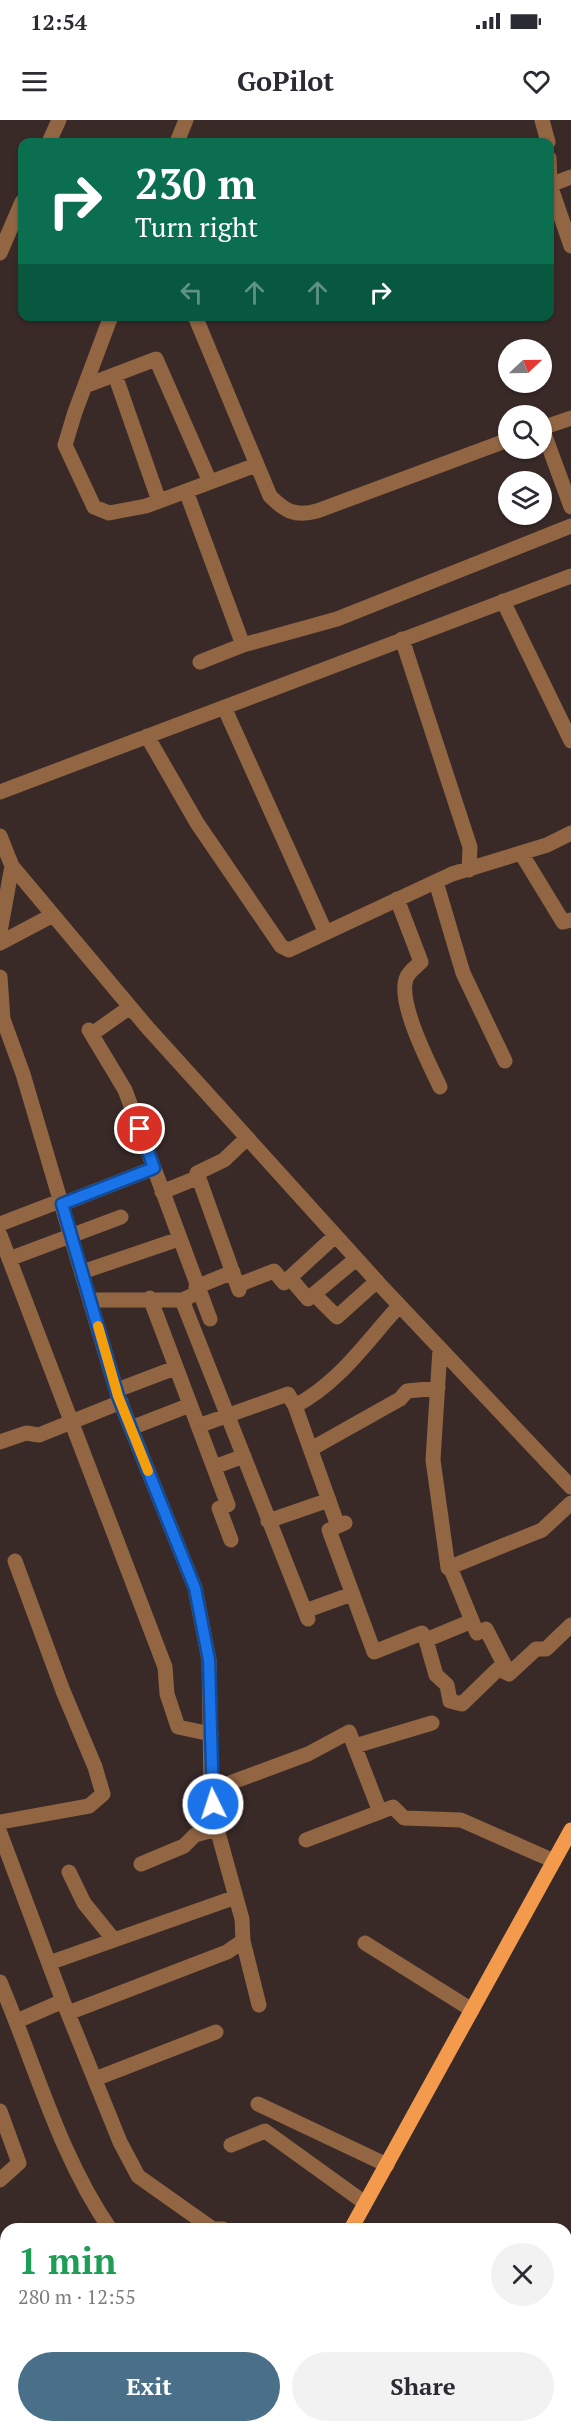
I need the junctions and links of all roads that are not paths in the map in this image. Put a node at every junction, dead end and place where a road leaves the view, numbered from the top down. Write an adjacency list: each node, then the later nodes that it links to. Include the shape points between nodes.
1 (59, 120): 4 (street)
2 (186, 120): 5 (street)
3 (542, 120): 6 (street)
4 (51, 138)
5 (179, 138)
6 (547, 138)
7 (571, 177): 8 (street)
8 (554, 183)
9 (554, 197): 11 (street)
10 (18, 211): 12 (street)
11 (571, 246)
12 (0, 253)
13 (109, 321): 16 (street)
14 (197, 321): 21 (street)
15 (115, 375): 16 (street); 22 (street, via 156,359); 24 (street)
16 (85, 386): 24 (street, via 66,445 94,507 109,513 120,512)
17 (571, 418): 18 (street)
18 (552, 425)
19 (498, 444): 21 (street, via 302,515 285,511 270,496)
20 (552, 455): 25 (street)
21 (256, 465): 22 (street)
22 (210, 482): 23 (street)
23 (186, 491): 24 (street); 30 (street)
24 (159, 501)
25 (571, 507)
26 (571, 526): 30 (street, via 337,619)
27 (571, 576): 28 (street)
28 (503, 600): 29 (street); 34 (street)
29 (402, 639): 32 (street); 40 (street, via 470,847)
30 (243, 645): 31 (street)
31 (200, 662)
32 (224, 707): 33 (street); 45 (street)
33 (147, 736): 35 (street); 45 (street, via 197,823 281,946 289,950)
34 (571, 741)
35 (0, 792)
36 (571, 832): 38 (street)
37 (0, 836): 39 (street)
38 (521, 853): 40 (street); 44 (street, via 563,922)
39 (12, 866): 43 (street); 46 (street)
40 (469, 870): 41 (street)
41 (436, 882): 42 (street); 51 (street, via 463,972)
42 (397, 899): 45 (street); 52 (street, via 421,962 406,976 403,990)
43 (53, 915): 47 (street); 49 (street)
44 (571, 920)
45 (325, 931)
46 (0, 932)
47 (0, 943)
48 (0, 977): 50 (street)
49 (130, 1007): 53 (street); 54 (street, via 91,1032 125,1090)
50 (2, 1020): 57 (street, via 23,1074)
51 (505, 1061)
52 (440, 1087)
53 (247, 1138): 55 (street, via 224,1160 197,1173); 62 (street)
54 (154, 1168): 56 (street); 57 (street)
55 (199, 1177): 56 (street); 69 (street)
56 (162, 1192): 63 (street)
57 (61, 1202): 59 (street); 61 (street)
58 (121, 1217): 61 (street)
59 (0, 1224)
60 (0, 1235): 64 (street)
61 (71, 1236): 64 (street); 66 (street)
62 (335, 1236): 65 (street); 67 (street)
63 (179, 1239): 66 (street); 70 (street)
64 (9, 1259): 84 (street)
65 (356, 1259): 68 (street); 71 (street)
66 (82, 1272): 74 (street)
67 (290, 1278): 69 (street, via 284,1283 274,1271); 71 (street, via 308,1299)
68 (377, 1281): 71 (street, via 337,1317); 75 (street)
69 (237, 1282): 70 (street)
70 (198, 1290): 73 (street); 76 (street)
71 (314, 1294)
72 (150, 1298): 73 (street); 74 (street); 78 (street)
73 (182, 1299): 83 (street)
74 (90, 1300): 80 (street)
75 (399, 1306): 77 (street); 82 (street, via 340,1374 316,1395)
76 (210, 1319)
77 (440, 1349): 79 (street); 91 (street)
78 (175, 1368): 80 (street); 81 (street)
79 (438, 1388): 88 (street, via 407,1391 400,1399); 97 (street, via 433,1460)
80 (119, 1396): 84 (street); 86 (street)
81 (190, 1405): 85 (street); 86 (street)
82 (295, 1406): 83 (street, via 288,1394); 88 (street)
83 (228, 1415): 85 (street); 89 (street)
84 (73, 1422): 87 (street, via 39,1435 26,1433); 104 (street, via 165,1667 167,1694 178,1727)
85 (198, 1426): 90 (street)
86 (131, 1428): 104 (street, via 195,1588 209,1660)
87 (0, 1442)
88 (310, 1449): 92 (street)
89 (244, 1456): 90 (street); 94 (street)
90 (214, 1467): 95 (street, via 228,1505 219,1508)
91 (571, 1487)
92 (329, 1500): 94 (street); 98 (street, via 341,1525 329,1530)
93 (571, 1503): 97 (street, via 542,1530)
94 (268, 1521): 98 (street, via 306,1615)
95 (231, 1540)
96 (15, 1561): 110 (street, via 103,1794 89,1806)
97 (450, 1567): 99 (street)
98 (352, 1594): 101 (street, via 374,1652 422,1633)
99 (472, 1621): 101 (street); 102 (street, via 477,1633 486,1629)
100 (571, 1625): 102 (street, via 546,1649 536,1649)
101 (426, 1640): 102 (street, via 436,1675 447,1685 450,1701 462,1704 498,1669)
102 (509, 1674)
103 (432, 1723): 105 (street)
104 (211, 1734): 106 (street)
105 (355, 1746): 106 (street, via 349,1732 308,1754); 107 (street)
106 (211, 1790): 108 (street)
107 (380, 1812): 111 (street); 112 (street, via 393,1807 404,1818 460,1820)
108 (217, 1829): 113 (street, via 195,1835 184,1846); 115 (street)
109 (571, 1830): 112 (main road)
110 (1, 1833): 119 (street)
111 (306, 1840)
112 (554, 1861): 123 (main road)
113 (141, 1864)
114 (69, 1872): 116 (street, via 84,1902)
115 (236, 1897): 116 (street); 117 (street)
116 (114, 1940): 119 (street)
117 (243, 1941): 121 (street); 122 (street, via 209,1961)
118 (365, 1943): 123 (street)
119 (49, 1963): 122 (street)
120 (0, 1982): 124 (street)
121 (259, 2005)
122 (66, 2007): 124 (street); 126 (street)
123 (471, 2010): 130 (main road)
124 (10, 2016): 133 (street, via 67,2154)
125 (216, 2032): 126 (street)
126 (95, 2079): 134 (street, via 138,2176)
127 (258, 2104): 130 (street)
128 (0, 2111): 131 (street, via 20,2163)
129 (231, 2145): 132 (street, via 265,2131)
130 (387, 2165): 132 (main road)
131 (0, 2181)
132 (365, 2203): 135 (main road)
133 (106, 2223)
134 (205, 2223)
135 (354, 2223)

